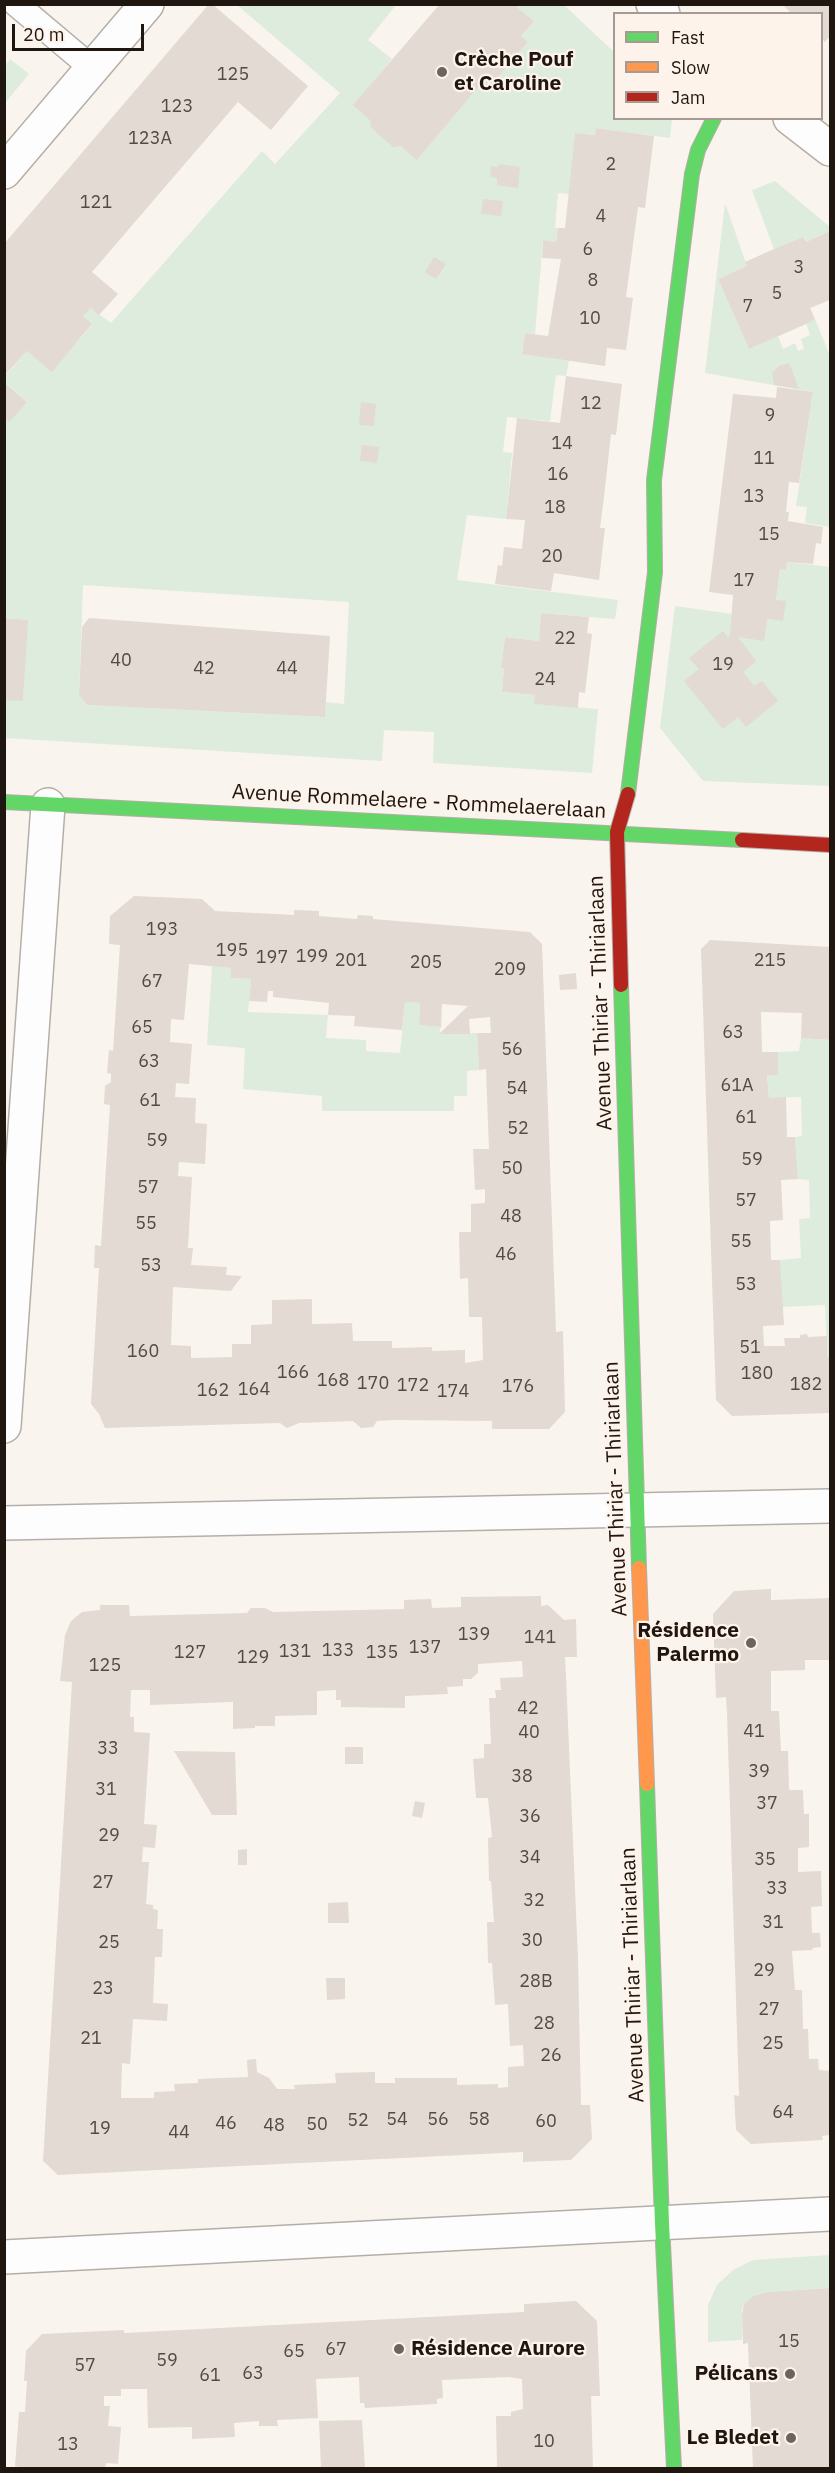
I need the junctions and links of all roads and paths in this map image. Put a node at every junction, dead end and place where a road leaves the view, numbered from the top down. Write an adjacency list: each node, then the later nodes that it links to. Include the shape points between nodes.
1 (16, 4): 3 (lane)
2 (147, 4): 3 (street)
3 (92, 68): 7 (street)
4 (713, 120): 10 (street, Avenue Thiriar - Thiriarlaan, via 692,174 654,480 655,572 629,789)
5 (793, 120): 6 (street)
6 (831, 149)
7 (4, 172)
8 (4, 802): 9 (street, Avenue Rommelaere - Rommelaerelaan)
9 (48, 805): 10 (street, Avenue Rommelaere - Rommelaerelaan); 12 (street)
10 (617, 832): 11 (street, Avenue Rommelaere - Rommelaerelaan); 14 (street, Avenue Thiriar - Thiriarlaan)
11 (831, 845)
12 (4, 1426)
13 (831, 1506): 14 (street)
14 (638, 1511): 15 (street); 17 (street, Avenue Thiriar - Thiriarlaan)
15 (4, 1523)
16 (831, 2214): 17 (street)
17 (662, 2223): 18 (street); 19 (street, Avenue Thiriar - Thiriarlaan)
18 (4, 2257)
19 (674, 2469)

